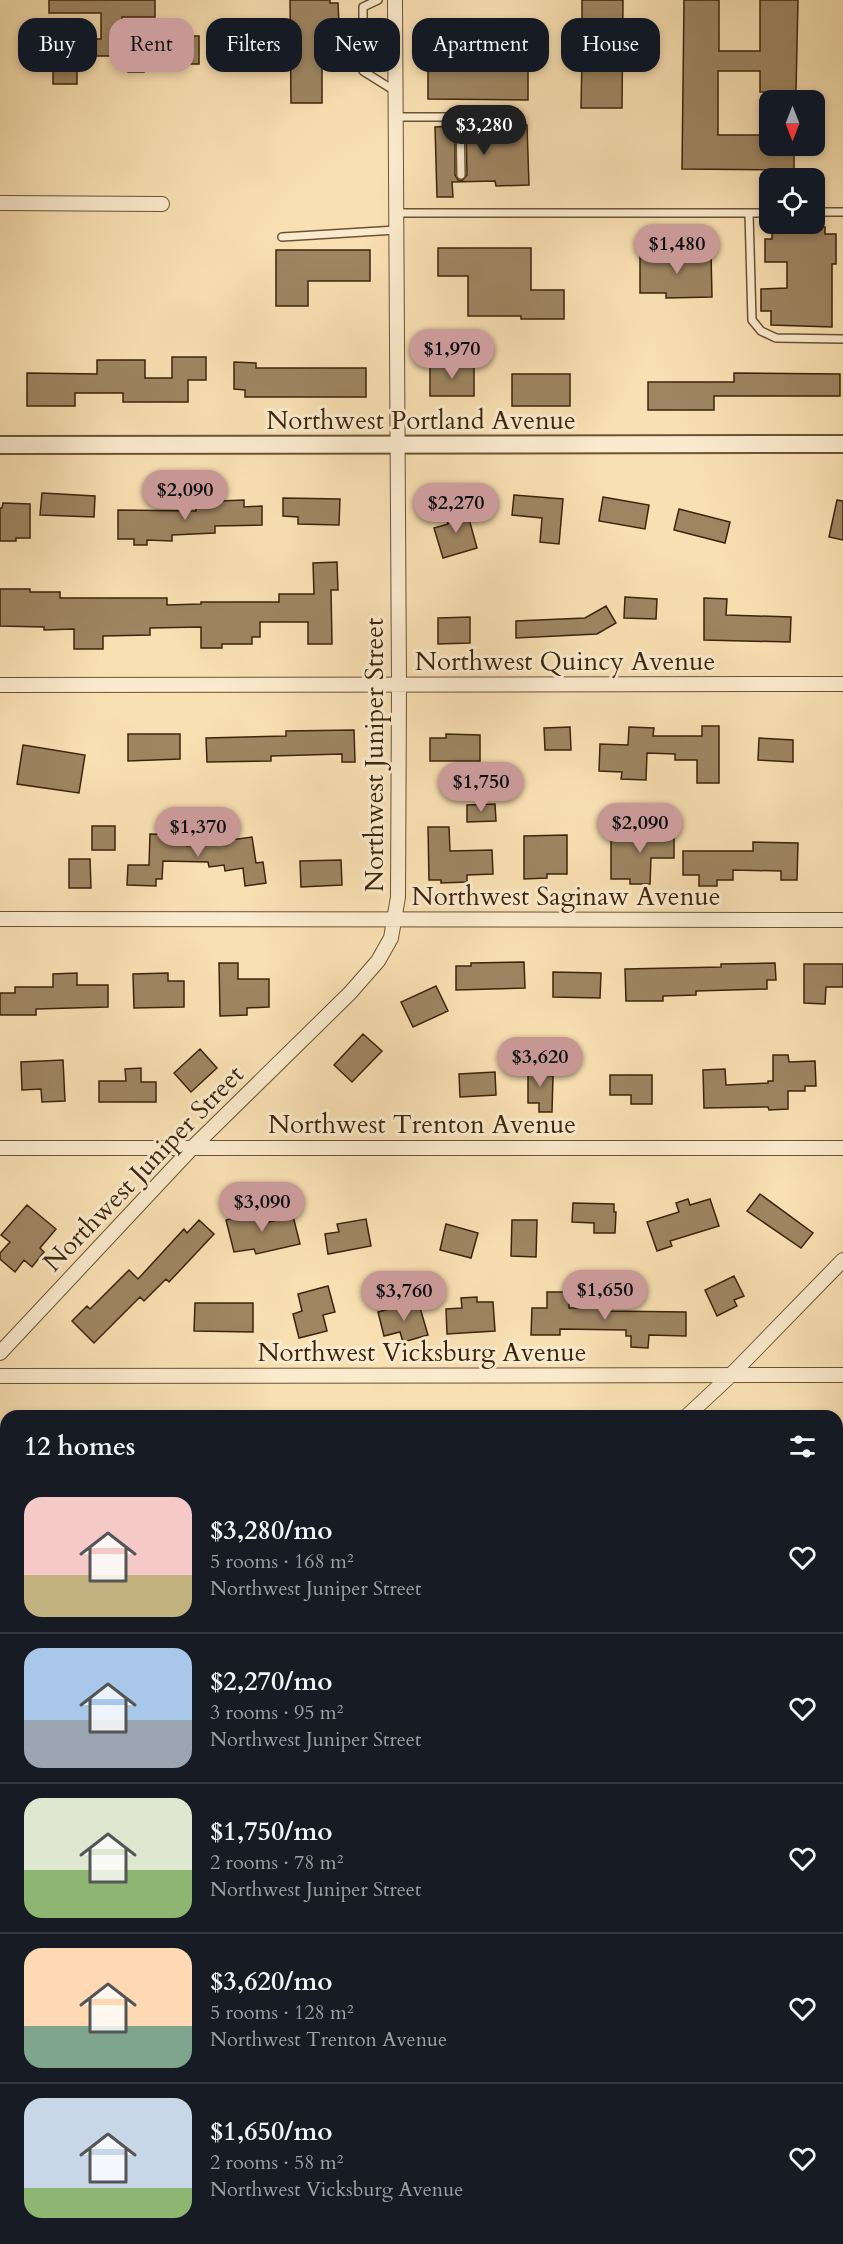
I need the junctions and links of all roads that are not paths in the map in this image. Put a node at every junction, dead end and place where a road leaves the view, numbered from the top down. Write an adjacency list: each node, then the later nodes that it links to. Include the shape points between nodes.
1 (378, 0): 3 (lane, via 363,8 363,71)
2 (395, 0): 3 (street, Northwest Juniper Street)
3 (395, 91): 4 (street, Northwest Juniper Street)
4 (395, 117): 5 (lane); 12 (street, Northwest Juniper Street)
5 (460, 117): 6 (lane); 7 (lane)
6 (484, 117)
7 (461, 175)
8 (0, 203): 9 (street)
9 (162, 204)
10 (825, 212): 11 (lane)
11 (843, 212)
12 (396, 213): 13 (lane); 15 (street, Northwest Juniper Street)
13 (749, 213): 14 (lane); 17 (lane, via 752,320 756,326 776,338)
14 (759, 213)
15 (396, 230): 16 (lane); 20 (street, Northwest Juniper Street)
16 (282, 237)
17 (843, 339)
18 (843, 444): 20 (street, Northwest Portland Avenue)
19 (0, 445): 20 (street, Northwest Portland Avenue)
20 (397, 445): 23 (street, Northwest Juniper Street)
21 (843, 684): 23 (street, Northwest Quincy Avenue)
22 (0, 685): 23 (street, Northwest Quincy Avenue)
23 (399, 685): 24 (street, Northwest Juniper Street)
24 (395, 919): 25 (street, Northwest Saginaw Avenue); 26 (street, Northwest Saginaw Avenue); 28 (street, Northwest Juniper Street, via 391,938 378,961 350,993)
25 (0, 920)
26 (843, 920)
27 (0, 1148): 28 (street, Northwest Trenton Avenue)
28 (192, 1148): 29 (street, Northwest Trenton Avenue); 31 (street, Northwest Juniper Street)
29 (843, 1148)
30 (843, 1260): 34 (street)
31 (0, 1353)
32 (843, 1375): 34 (street, Northwest Vicksburg Avenue)
33 (0, 1376): 34 (street, Northwest Vicksburg Avenue)
34 (730, 1376): 35 (street)
35 (693, 1410)

